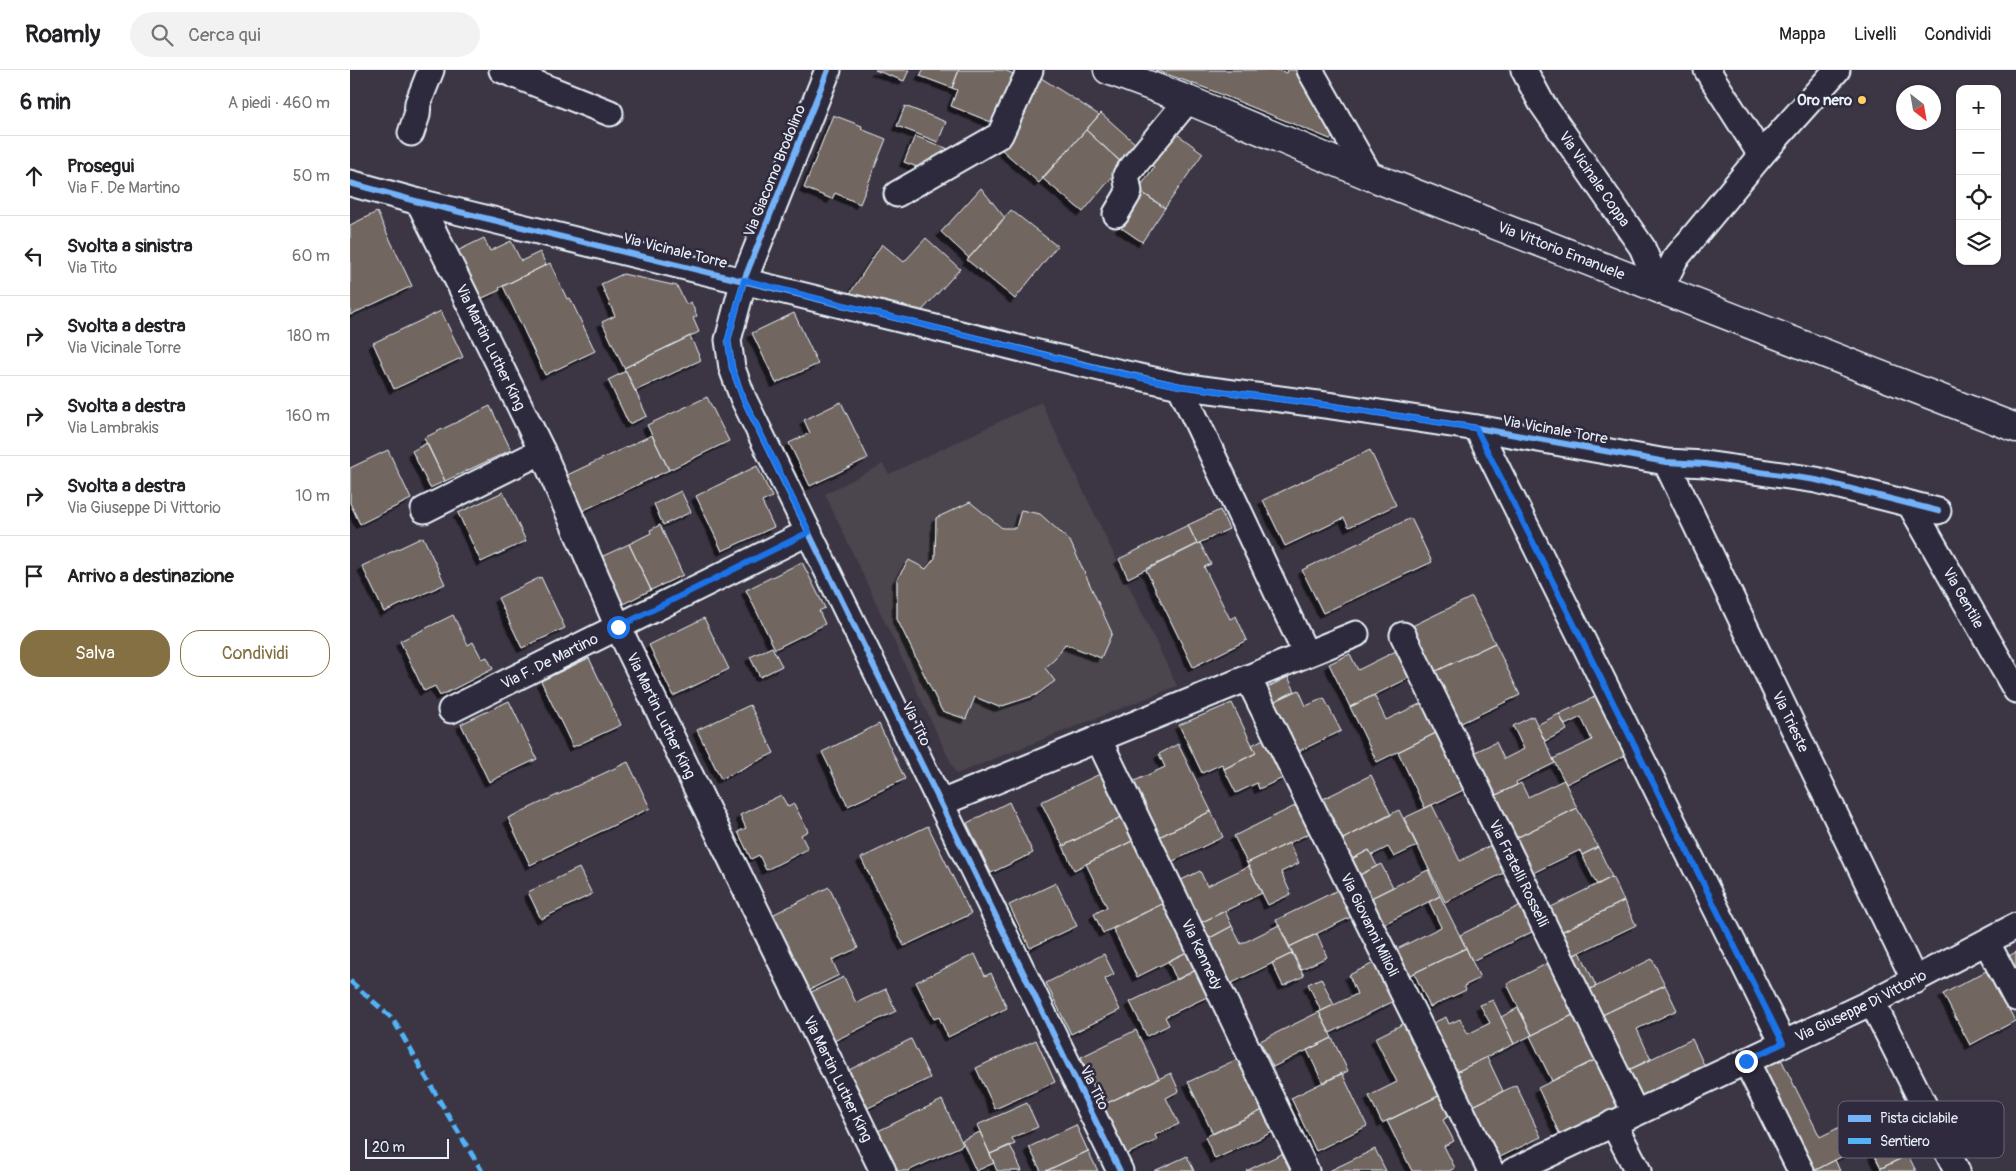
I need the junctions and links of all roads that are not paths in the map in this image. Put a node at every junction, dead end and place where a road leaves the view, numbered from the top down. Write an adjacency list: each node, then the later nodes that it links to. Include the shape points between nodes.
1 (431, 70): 12 (street)
2 (502, 70): 11 (street)
3 (828, 70): 19 (street, Via Giacomo Brodolino)
4 (1030, 70): 16 (street, via 1000,135)
5 (1108, 70): 10 (street, Via Vittorio Emanuele)
6 (1310, 70): 14 (street)
7 (1524, 70): 20 (street, Via Vicinale Coppa, via 1541,102 1642,247)
8 (1707, 70): 13 (street)
9 (1837, 70): 13 (street)
10 (1188, 100): 14 (street, Via Vittorio Emanuele); 18 (street, via 1126,175 1129,192)
11 (610, 113)
12 (411, 133)
13 (1762, 155): 20 (street, via 1675,259)
14 (1370, 176): 20 (street, Via Vittorio Emanuele)
15 (350, 183): 17 (street, Via Vicinale Torre)
16 (898, 194)
17 (419, 202): 19 (street, Via Vicinale Torre); 24 (street, Via Martin Luther King)
18 (1116, 214)
19 (744, 280): 21 (street, Via Vicinale Torre); 29 (street, Via Tito, via 728,340 732,368 743,398)
20 (1660, 290): 23 (street, Via Vittorio Emanuele)
21 (1180, 386): 22 (street, Via Vicinale Torre); 33 (street)
22 (1476, 428): 25 (street, Via Vicinale Torre); 44 (street)
23 (2016, 428)
24 (542, 451): 27 (street); 30 (street, Via Martin Luther King)
25 (1666, 462): 26 (street, Via Vicinale Torre, via 1705,464 1816,480); 41 (street, Via Trieste)
26 (1910, 504): 28 (street, Via Vicinale Torre); 35 (street, Via Gentile)
27 (424, 510)
28 (1938, 511)
29 (809, 532): 30 (street, Via F. De Martino); 38 (street, Via Tito)
30 (618, 627): 36 (street, Via F. De Martino); 49 (street, Via Martin Luther King)
31 (1356, 634): 33 (street)
32 (1403, 635): 47 (street, Via Fratelli Rosselli)
33 (1306, 654): 34 (street)
34 (1248, 678): 37 (street); 52 (street, Via Giovanni Milioli)
35 (2016, 690)
36 (451, 710)
37 (1098, 738): 38 (street); 51 (street, Via Kennedy)
38 (941, 803): 50 (street, Via Tito)
39 (2016, 926): 40 (street, Via Giuseppe Di Vittorio)
40 (1987, 943): 41 (street, Via Giuseppe Di Vittorio); 42 (street)
41 (1915, 980): 43 (street, Via Giuseppe Di Vittorio)
42 (2016, 998)
43 (1872, 1002): 44 (street, Via Giuseppe Di Vittorio); 46 (street)
44 (1783, 1043): 45 (street, Via Giuseppe Di Vittorio)
45 (1746, 1061): 47 (street, Via Giuseppe Di Vittorio); 55 (street)
46 (1922, 1101)
47 (1624, 1117): 53 (street, Via Giuseppe Di Vittorio); 54 (street, Via Fratelli Rosselli)
48 (1950, 1158): 56 (street)
49 (883, 1171)
50 (1120, 1171)
51 (1306, 1171)
52 (1491, 1171)
53 (1512, 1171)
54 (1638, 1171)
55 (1801, 1171)
56 (1957, 1171)

